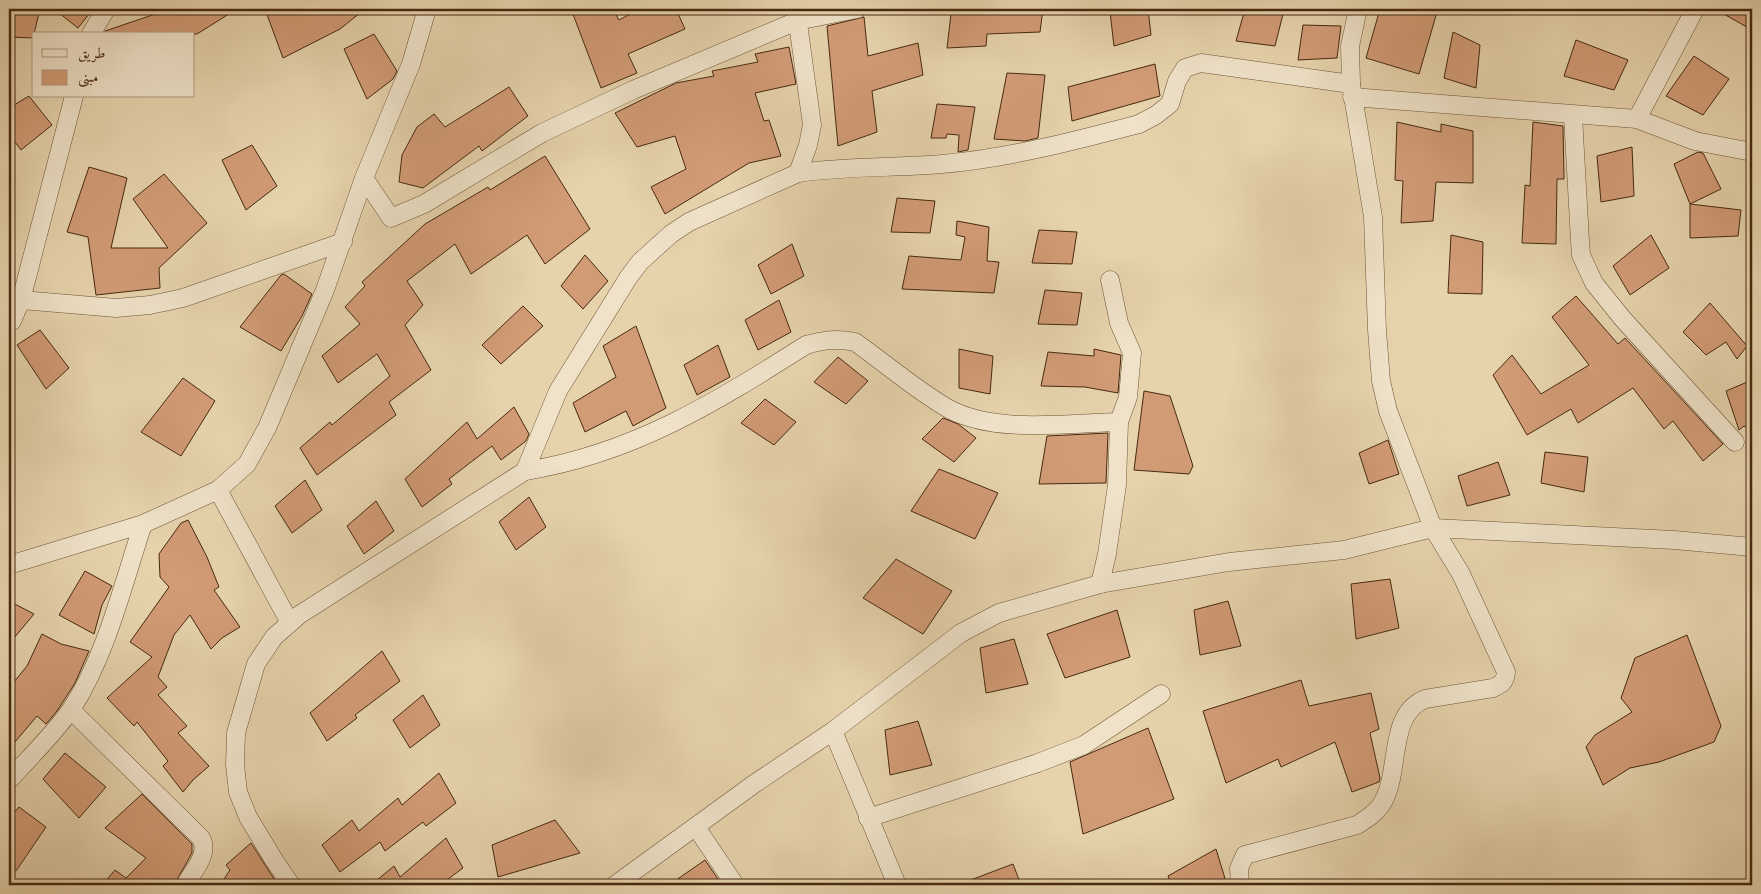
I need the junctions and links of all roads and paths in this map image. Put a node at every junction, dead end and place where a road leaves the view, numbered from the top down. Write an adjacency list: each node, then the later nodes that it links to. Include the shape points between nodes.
1 (106, 9): 7 (street)
2 (427, 9): 14 (street, via 412,64)
3 (857, 9): 6 (street)
4 (1358, 9): 8 (street, via 1350,46)
5 (1695, 9): 11 (street)
6 (796, 15): 13 (street, via 812,125); 14 (street, via 563,122 424,204 391,218)
7 (92, 32)
8 (1352, 91): 10 (street); 13 (street, via 1201,63 1185,68 1177,80 1170,104 1156,115 1131,126 1006,156 942,164 838,167); 24 (street, via 1373,217 1381,381 1388,411)
9 (73, 98): 17 (street)
10 (1573, 116): 11 (street); 20 (street, via 1581,255 1586,268 1622,318)
11 (1637, 119): 12 (street, via 1695,141)
12 (1752, 152)
13 (798, 173): 21 (street, via 689,222 640,262 558,391)
14 (364, 178): 15 (street)
15 (343, 242): 17 (street, via 183,298 150,305 116,308); 22 (street, via 267,428 248,464)
16 (1110, 280): 19 (street, via 1120,322 1132,353 1128,397)
17 (21, 300): 18 (street)
18 (9, 323)
19 (1119, 422): 21 (street, via 1010,424 977,419 948,408 855,342 825,339 806,345 704,408 663,429 576,461); 27 (street, via 1117,484)
20 (1735, 442)
21 (524, 471): 28 (street)
22 (218, 490): 23 (street); 28 (street)
23 (143, 524): 26 (street); 30 (street, via 100,652)
24 (1433, 528): 25 (street); 27 (street, via 1344,550 1229,562); 40 (street, via 1461,574 1506,672 1505,679 1492,688 1416,702 1401,726 1388,791 1371,817 1357,825 1245,855 1239,868)
25 (1752, 547)
26 (9, 565)
27 (1100, 584): 31 (street, via 998,613 979,622)
28 (290, 623): 36 (street, via 274,637 256,664 236,733 235,765 238,792 248,817)
29 (1161, 694): 33 (street, via 1084,745)
30 (70, 710): 32 (street); 35 (street, via 202,838 205,853)
31 (833, 732): 33 (street); 34 (street)
32 (9, 780)
33 (868, 818): 39 (street)
34 (696, 827): 37 (street); 38 (street)
35 (185, 885)
36 (291, 885)
37 (615, 885)
38 (735, 885)
39 (897, 885)
40 (1240, 885)

